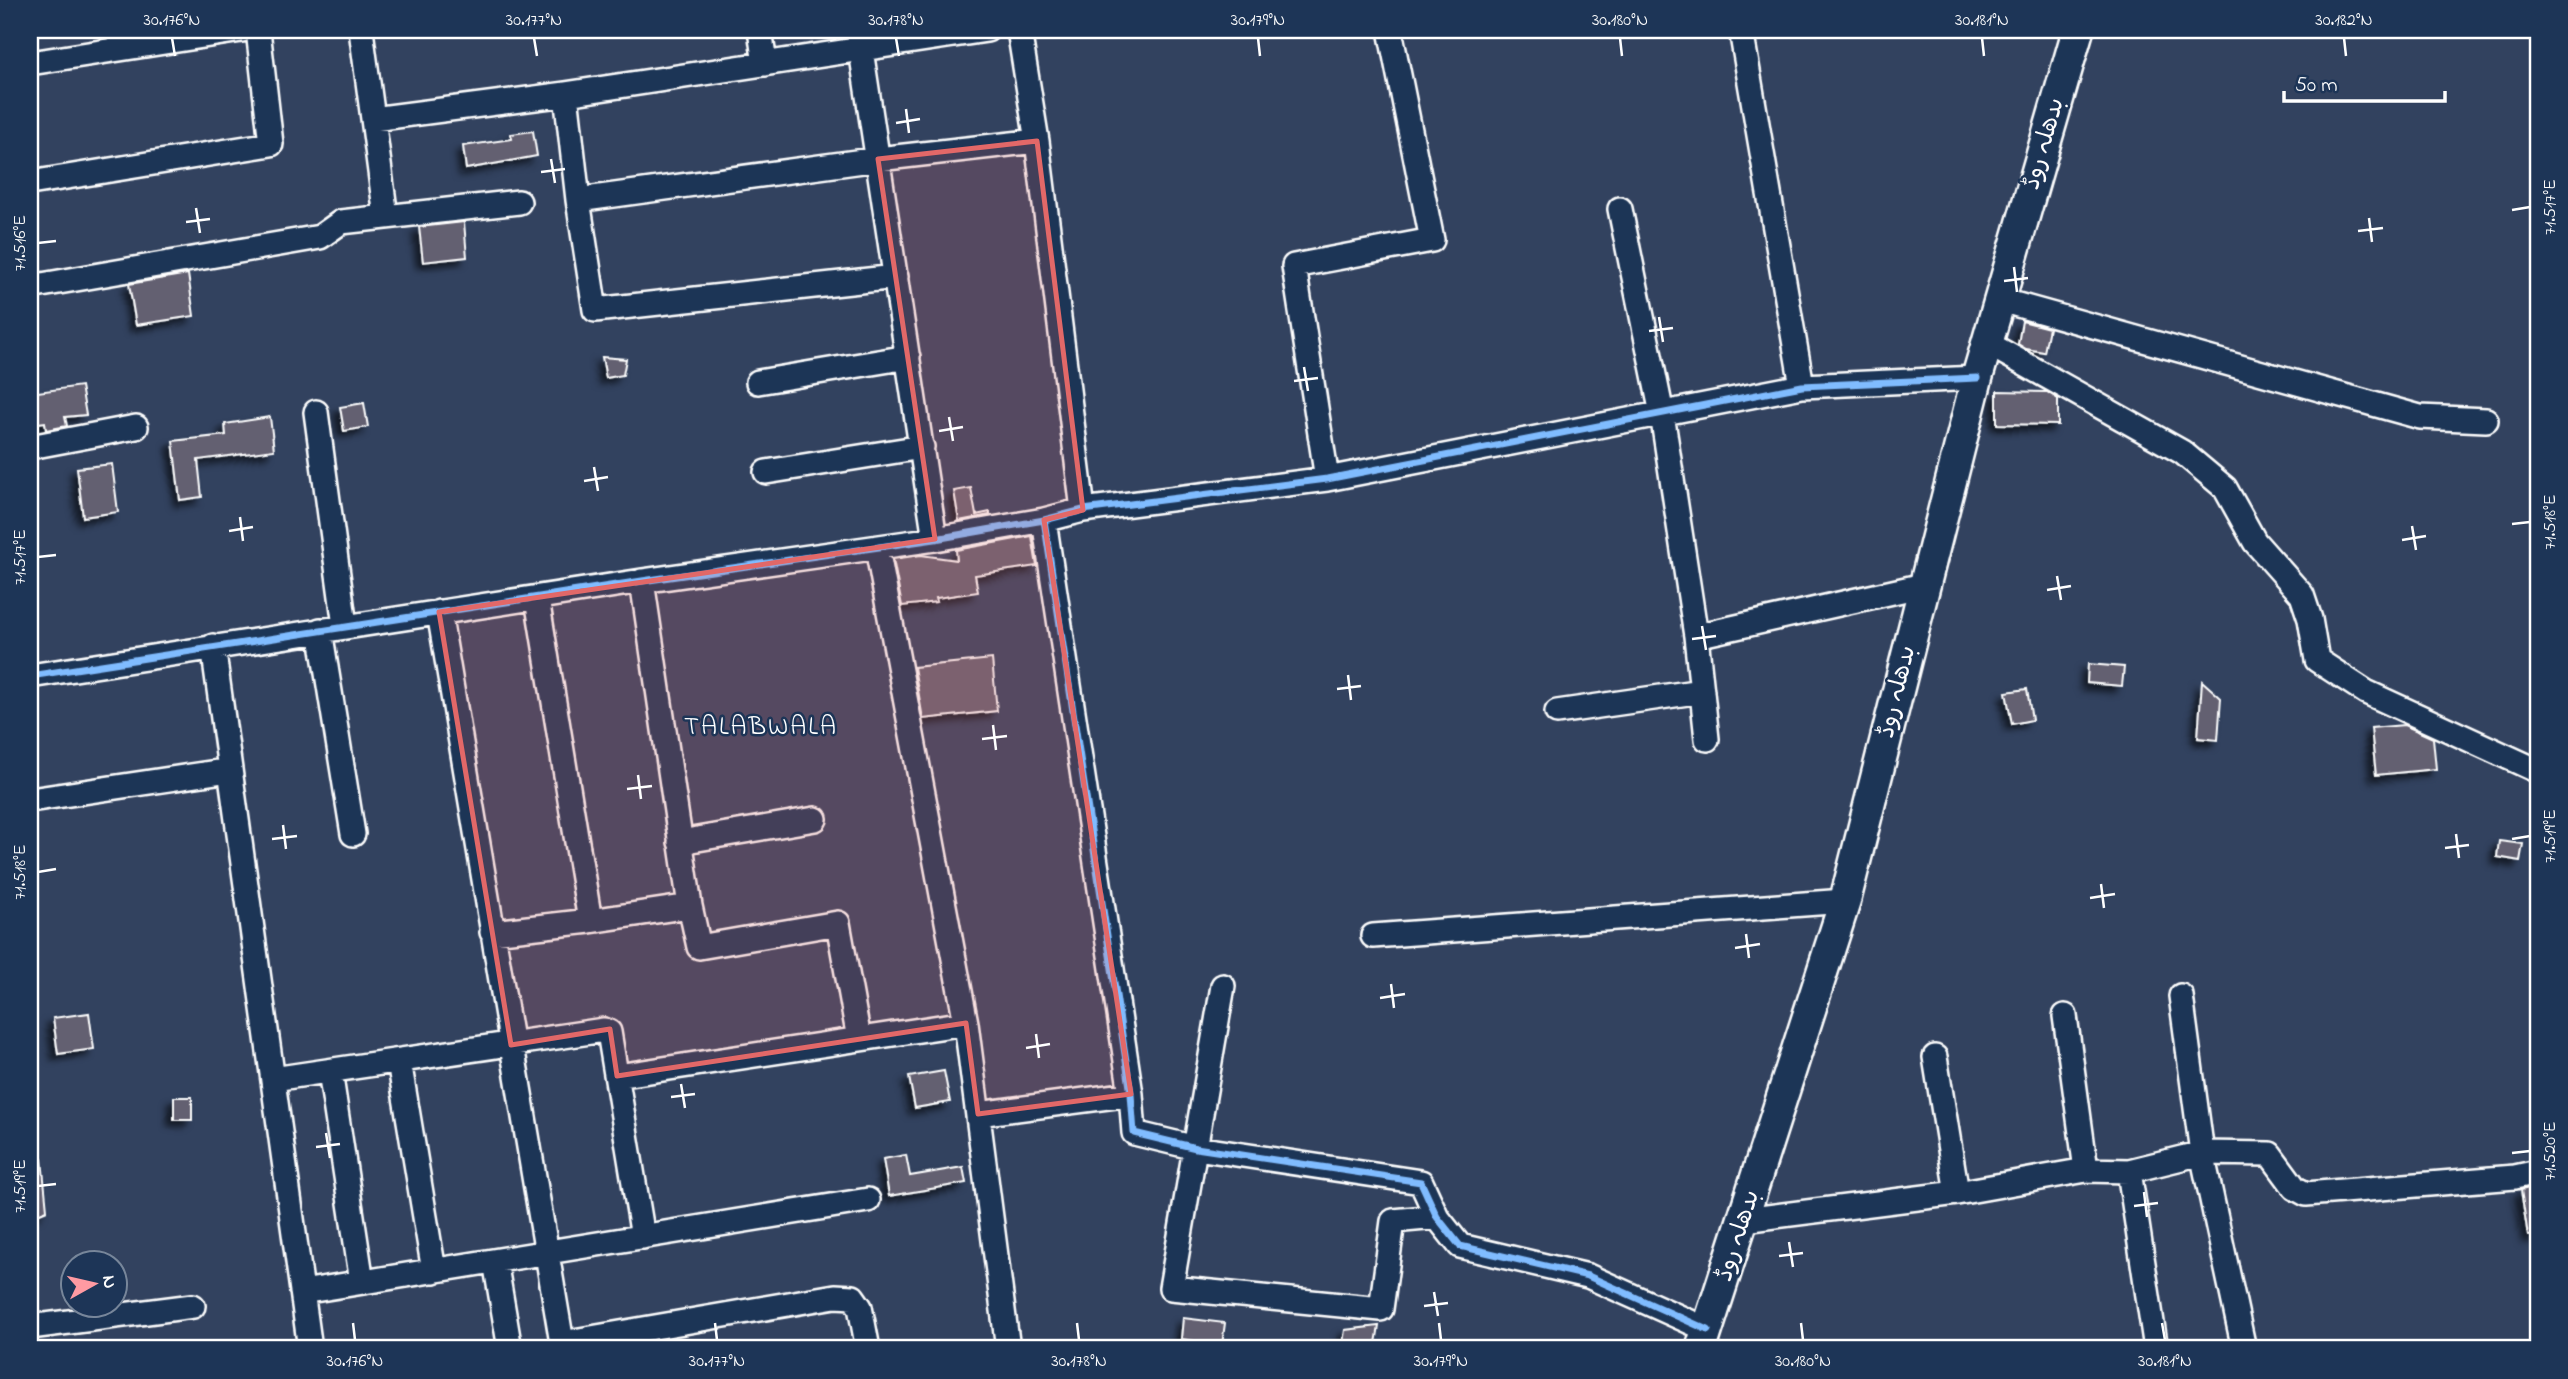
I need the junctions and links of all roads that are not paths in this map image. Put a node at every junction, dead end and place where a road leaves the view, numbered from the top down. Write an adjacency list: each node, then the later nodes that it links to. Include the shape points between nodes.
1 (242, 30): 11 (street)
2 (258, 30): 17 (street, via 271,144)
3 (361, 30): 14 (street)
4 (760, 30): 12 (street)
5 (987, 30): 10 (street)
6 (1019, 30): 15 (street)
7 (1390, 30): 37 (street, via 1432,240 1294,266)
8 (1741, 30): 29 (street)
9 (2078, 30): 24 (main road, بدھلہ روڈ)
10 (860, 39): 12 (street); 16 (street)
11 (30, 63)
12 (765, 64): 13 (street)
13 (566, 94): 14 (street); 18 (street)
14 (373, 119): 21 (street)
15 (1037, 141): 16 (street); 38 (street)
16 (878, 159): 18 (street); 22 (street)
17 (30, 183)
18 (578, 200): 22 (street, via 594,310)
19 (519, 201): 21 (street)
20 (1620, 209): 31 (street)
21 (386, 217): 23 (street, via 341,222 320,237)
22 (896, 276): 26 (street)
23 (30, 287)
24 (2000, 300): 25 (main road, بدھلہ روڈ); 32 (street, via 2420,417)
25 (1987, 343): 27 (main road, بدھلہ روڈ); 55 (street, via 2182,452 2225,488 2255,542 2302,595 2317,660 2367,692)
26 (908, 357): 28 (street); 35 (street)
27 (1977, 378): 29 (street); 43 (main road, بدھلہ روڈ)
28 (758, 382)
29 (1802, 386): 31 (street)
30 (316, 412): 46 (street)
31 (1662, 414): 37 (street); 48 (street)
32 (2486, 420)
33 (136, 427): 34 (street)
34 (30, 447)
35 (922, 447): 36 (street); 40 (street)
36 (766, 471)
37 (1327, 479): 38 (street)
38 (1083, 510): 39 (street)
39 (1044, 520): 40 (street); 76 (street)
40 (935, 540): 41 (street)
41 (877, 548): 42 (street); 68 (street)
42 (642, 581): 44 (street); 59 (street)
43 (1924, 585): 48 (street); 60 (main road, بدھلہ روڈ)
44 (537, 599): 45 (street); 62 (street)
45 (439, 612): 46 (street); 63 (street)
46 (345, 626): 47 (street)
47 (320, 630): 49 (street); 58 (street)
48 (1696, 636): 51 (street)
49 (213, 646): 50 (street); 54 (street)
50 (30, 676)
51 (1702, 691): 52 (street); 53 (street)
52 (1557, 712)
53 (1707, 739)
54 (230, 770): 56 (street); 75 (street)
55 (2538, 771)
56 (30, 800)
57 (815, 819): 59 (street)
58 (353, 834)
59 (680, 842): 61 (street)
60 (1845, 901): 64 (street); 86 (main road, بدھلہ روڈ)
61 (690, 906): 62 (street); 69 (street, via 699,947 838,923)
62 (590, 921): 63 (street)
63 (492, 932): 70 (street)
64 (1373, 936)
65 (1223, 986): 78 (street)
66 (2181, 996): 79 (street)
67 (2065, 1016): 80 (street)
68 (966, 1023): 69 (street); 77 (street)
69 (859, 1039): 74 (street)
70 (511, 1045): 72 (street); 74 (street, via 609,1031); 88 (street)
71 (1935, 1057): 83 (street)
72 (399, 1061): 73 (street); 90 (street)
73 (330, 1071): 75 (street); 91 (street)
74 (617, 1076): 87 (street)
75 (273, 1079): 92 (street)
76 (1131, 1094): 77 (street); 78 (street, via 1134,1133)
77 (978, 1114): 100 (street)
78 (1196, 1148): 85 (street, via 1420,1182); 85 (street, via 1171,1288 1381,1309 1393,1221)
79 (2202, 1153): 81 (street); 82 (street, via 2270,1154 2295,1188 2306,1194); 102 (street)
80 (2086, 1170): 81 (street); 83 (street)
81 (2129, 1171): 101 (street)
82 (2538, 1172)
83 (1957, 1193): 86 (street)
84 (868, 1200): 87 (street)
85 (1437, 1217): 95 (street, via 1460,1246 1588,1276)
86 (1744, 1220): 95 (main road, بدھلہ روڈ)
87 (643, 1237): 88 (street)
88 (547, 1252): 89 (street); 96 (street)
89 (495, 1261): 90 (street); 98 (street)
90 (434, 1271): 91 (street)
91 (362, 1282): 92 (street)
92 (302, 1292): 97 (street)
93 (193, 1306): 94 (street)
94 (30, 1327)
95 (1704, 1340)
96 (563, 1346): 99 (street, via 835,1296 853,1297 860,1307)
97 (310, 1349)
98 (510, 1349)
99 (868, 1349)
100 (1008, 1349)
101 (2156, 1349)
102 (2244, 1349)

